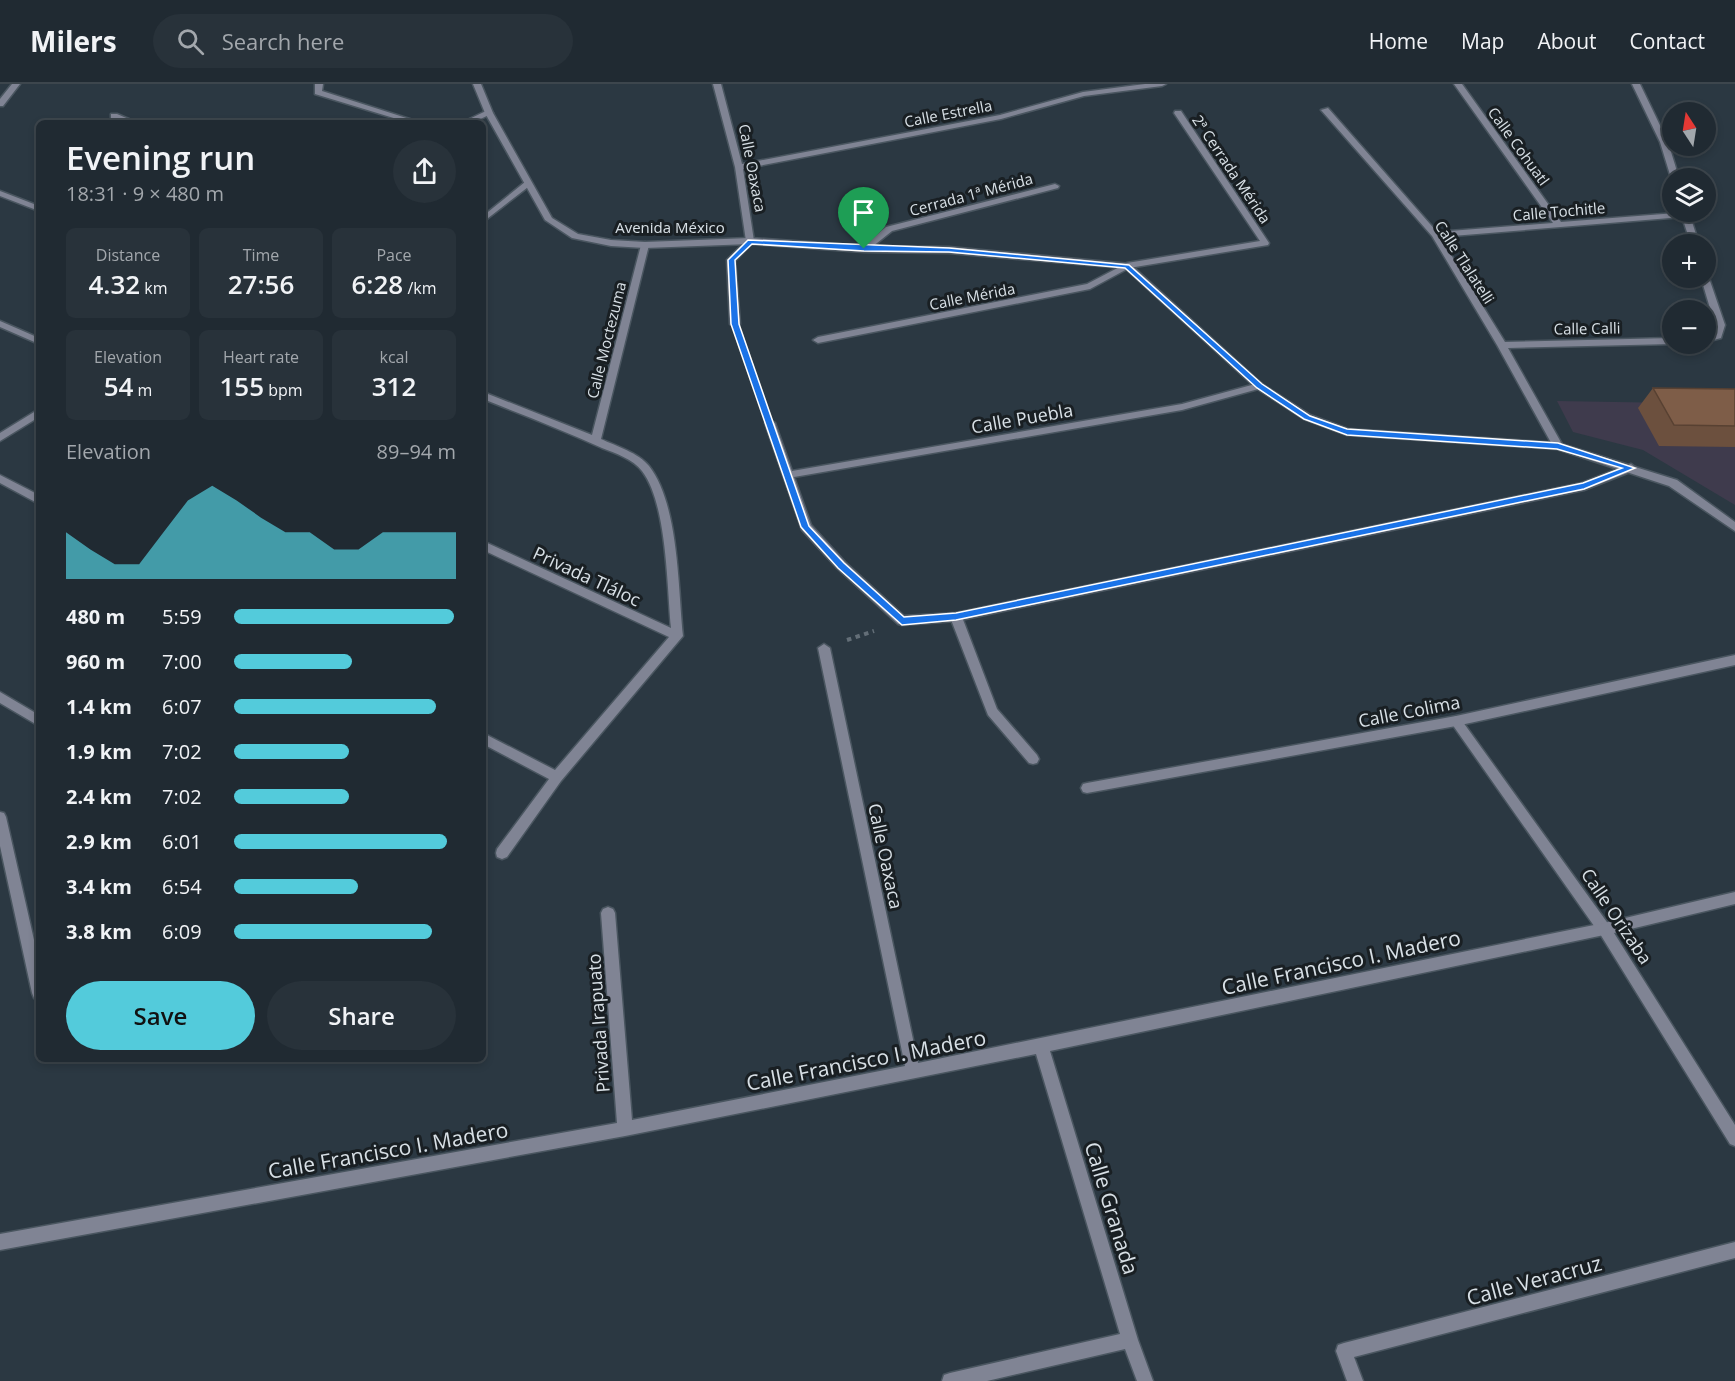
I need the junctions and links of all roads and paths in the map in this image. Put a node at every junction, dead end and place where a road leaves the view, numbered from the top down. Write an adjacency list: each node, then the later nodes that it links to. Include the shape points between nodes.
1 (16, 84): 8 (street)
2 (319, 84): 14 (street, via 318,92)
3 (477, 84): 10 (street, Avenida México)
4 (717, 84): 16 (street, Calle Oaxaca)
5 (1162, 84): 16 (street, Calle Estrella, via 1083,94 1001,117)
6 (1458, 84): 24 (street, Calle Cohuatl)
7 (1636, 84): 17 (street)
8 (0, 104)
9 (1325, 110): 25 (street, Calle Tlalatelli)
10 (489, 113): 15 (street); 18 (street, Avenida México)
11 (1178, 113): 29 (street, 2ª Cerrada Mérida, via 1265,243)
12 (114, 116): 13 (street)
13 (125, 120)
14 (408, 120)
15 (472, 120)
16 (739, 167): 26 (street, Calle Oaxaca)
17 (1672, 168)
18 (528, 184): 23 (street); 27 (street, Avenida México, via 549,220 575,236)
19 (1055, 186): 28 (street, Cerrada 1ª Mérida, via 889,229)
20 (0, 193): 21 (street)
21 (36, 208)
22 (1662, 215): 24 (street, Calle Tochitle)
23 (486, 218)
24 (1558, 224): 25 (street, Calle Tochitle)
25 (1435, 235): 37 (street, Calle Tlalatelli)
26 (750, 241): 27 (street, Avenida México); 28 (street, Avenida México); 32 (street, via 731,260)
27 (645, 245): 43 (street, Calle Moctezuma)
28 (864, 249): 29 (street, Avenida México, via 949,250)
29 (1127, 266): 35 (street, Calle Mérida, via 1090,286); 38 (street)
30 (1716, 312): 33 (street, via 1720,325)
31 (0, 324): 34 (street)
32 (735, 324): 41 (path)
33 (1716, 336)
34 (36, 340)
35 (818, 340)
36 (1662, 341): 37 (street, Calle Calli)
37 (1503, 345): 44 (street, Calle Tlalatelli)
38 (1259, 386): 44 (street, via 1307,417 1347,432); 46 (street, Calle Puebla, via 1182,408)
39 (486, 396): 43 (street)
40 (36, 414): 42 (street)
41 (770, 423): 46 (street)
42 (0, 438)
43 (596, 441): 53 (street, via 644,464 657,486)
44 (1558, 446): 45 (street)
45 (1631, 468): 49 (street, via 1672,483); 51 (street, via 1572,488)
46 (788, 475): 52 (street, via 806,527)
47 (0, 479): 48 (street)
48 (36, 498)
49 (1735, 527)
50 (486, 547): 53 (street, Privada Tláloc)
51 (956, 617): 52 (street); 60 (street, via 992,712)
52 (902, 621): 54 (path)
53 (677, 636): 61 (street)
54 (824, 648): 70 (street, Calle Oaxaca)
55 (1735, 660): 58 (street, Calle Colima)
56 (0, 697): 57 (street)
57 (36, 719)
58 (1455, 721): 62 (street, Calle Colima); 67 (street, Calle Orizaba)
59 (486, 740): 61 (street)
60 (1033, 759)
61 (557, 777): 64 (street)
62 (1087, 788)
63 (0, 817): 68 (street)
64 (502, 853)
65 (1735, 898): 67 (street, Calle Francisco I. Madero)
66 (608, 913): 71 (street, Privada Irapuato)
67 (1604, 928): 69 (street, Calle Francisco I. Madero); 72 (street, Calle Orizaba)
68 (36, 979)
69 (1041, 1046): 70 (street, Calle Francisco I. Madero); 75 (street, Calle Granada)
70 (913, 1072): 71 (street, Calle Francisco I. Madero)
71 (625, 1129): 73 (street, Calle Francisco I. Madero)
72 (1735, 1139)
73 (0, 1242)
74 (1735, 1250): 78 (street, Calle Veracruz, via 1344,1351)
75 (1130, 1340): 76 (street); 77 (street, Calle Granada)
76 (950, 1381)
77 (1145, 1381)
78 (1355, 1381)

